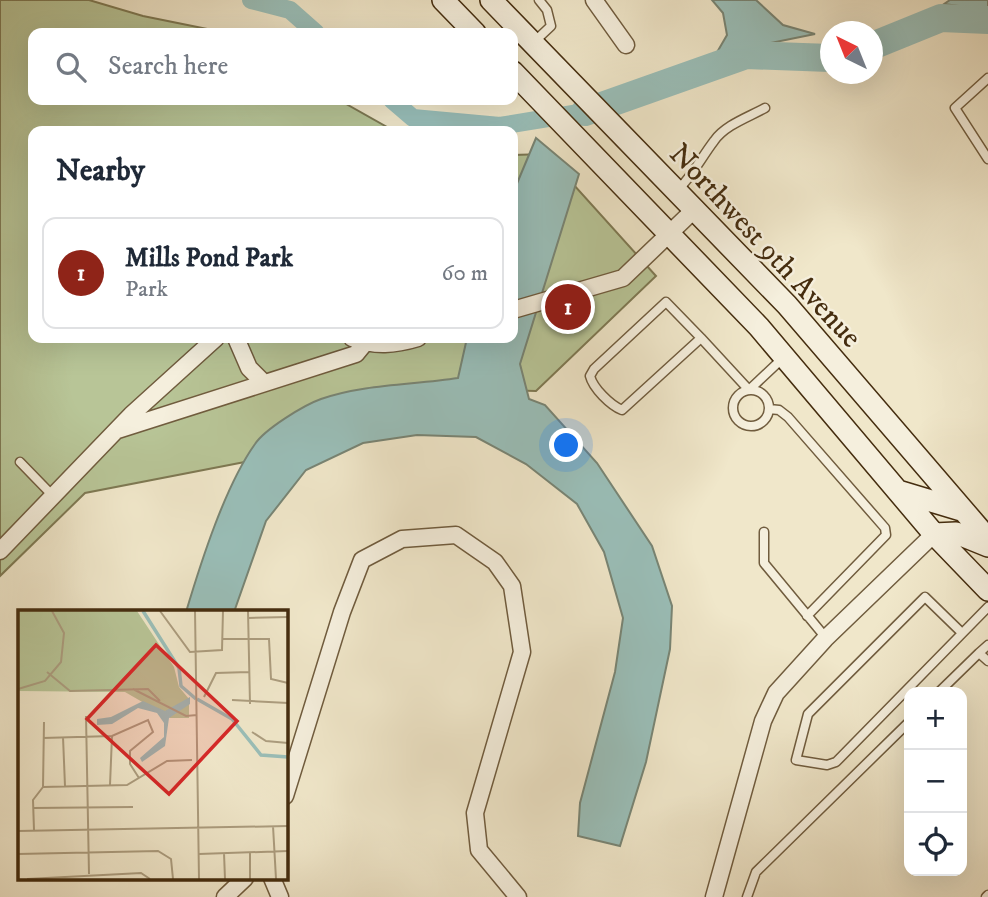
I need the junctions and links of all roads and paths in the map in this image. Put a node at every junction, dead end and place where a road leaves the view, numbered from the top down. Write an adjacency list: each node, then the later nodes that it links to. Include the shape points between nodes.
1 (443, 0): 5 (main road)
2 (491, 0): 6 (main road, Northwest 9th Avenue)
3 (539, 0): 6 (lane, via 551,26)
4 (594, 0): 7 (street)
5 (470, 28)
6 (533, 43): 12 (main road, Northwest 9th Avenue)
7 (625, 46)
8 (518, 78): 14 (main road, Northwest 9th Avenue)
9 (988, 78): 11 (lane, via 955,108)
10 (765, 108): 12 (lane, via 713,141 696,172)
11 (988, 159)
12 (678, 190): 13 (main road, Northwest 9th Avenue)
13 (696, 208): 14 (street); 30 (main road, Northwest 9th Avenue, via 787,305)
14 (670, 234): 15 (street, via 623,278); 22 (main road, Northwest 9th Avenue)
15 (518, 309)
16 (701, 338): 16 (lane, via 622,410 592,383 594,369 666,302); 24 (lane)
17 (211, 343): 26 (street)
18 (238, 343): 23 (street, via 249,368)
19 (358, 343): 23 (street, via 356,354)
20 (380, 343): 21 (street)
21 (402, 343)
22 (784, 358): 24 (lane); 28 (main road, Northwest 9th Avenue)
23 (264, 383): 26 (street)
24 (748, 390): 25 (lane, via 761,393); 25 (lane, via 732,405 738,422 749,427 761,424)
25 (769, 409): 38 (lane, via 788,417 887,535)
26 (116, 430): 29 (street)
27 (20, 462): 29 (lane)
28 (898, 491): 30 (main road); 32 (main road, Northwest 9th Avenue)
29 (54, 497): 35 (street)
30 (961, 510): 33 (main road, Northwest 9th Avenue)
31 (764, 532): 38 (lane, via 764,563)
32 (934, 534): 34 (main road, via 956,533); 36 (main road, Northwest 9th Avenue); 40 (street)
33 (988, 539)
34 (988, 546)
35 (0, 551)
36 (988, 590)
37 (988, 607): 39 (lane)
38 (807, 616): 40 (lane)
39 (961, 632): 39 (lane, via 925,597 808,714 796,760 836,762)
40 (826, 638): 52 (street, via 776,693 763,721)
41 (988, 645): 42 (lane)
42 (979, 653): 43 (lane); 44 (lane)
43 (988, 662)
44 (945, 687)
45 (904, 727): 53 (lane, via 756,872)
46 (287, 790): 51 (street, via 362,560 402,539 456,535 495,562 512,586 522,652 475,813 479,850)
47 (243, 880): 49 (street)
48 (273, 880): 50 (street)
49 (225, 897)
50 (280, 897)
51 (518, 897)
52 (714, 897)
53 (747, 897)

